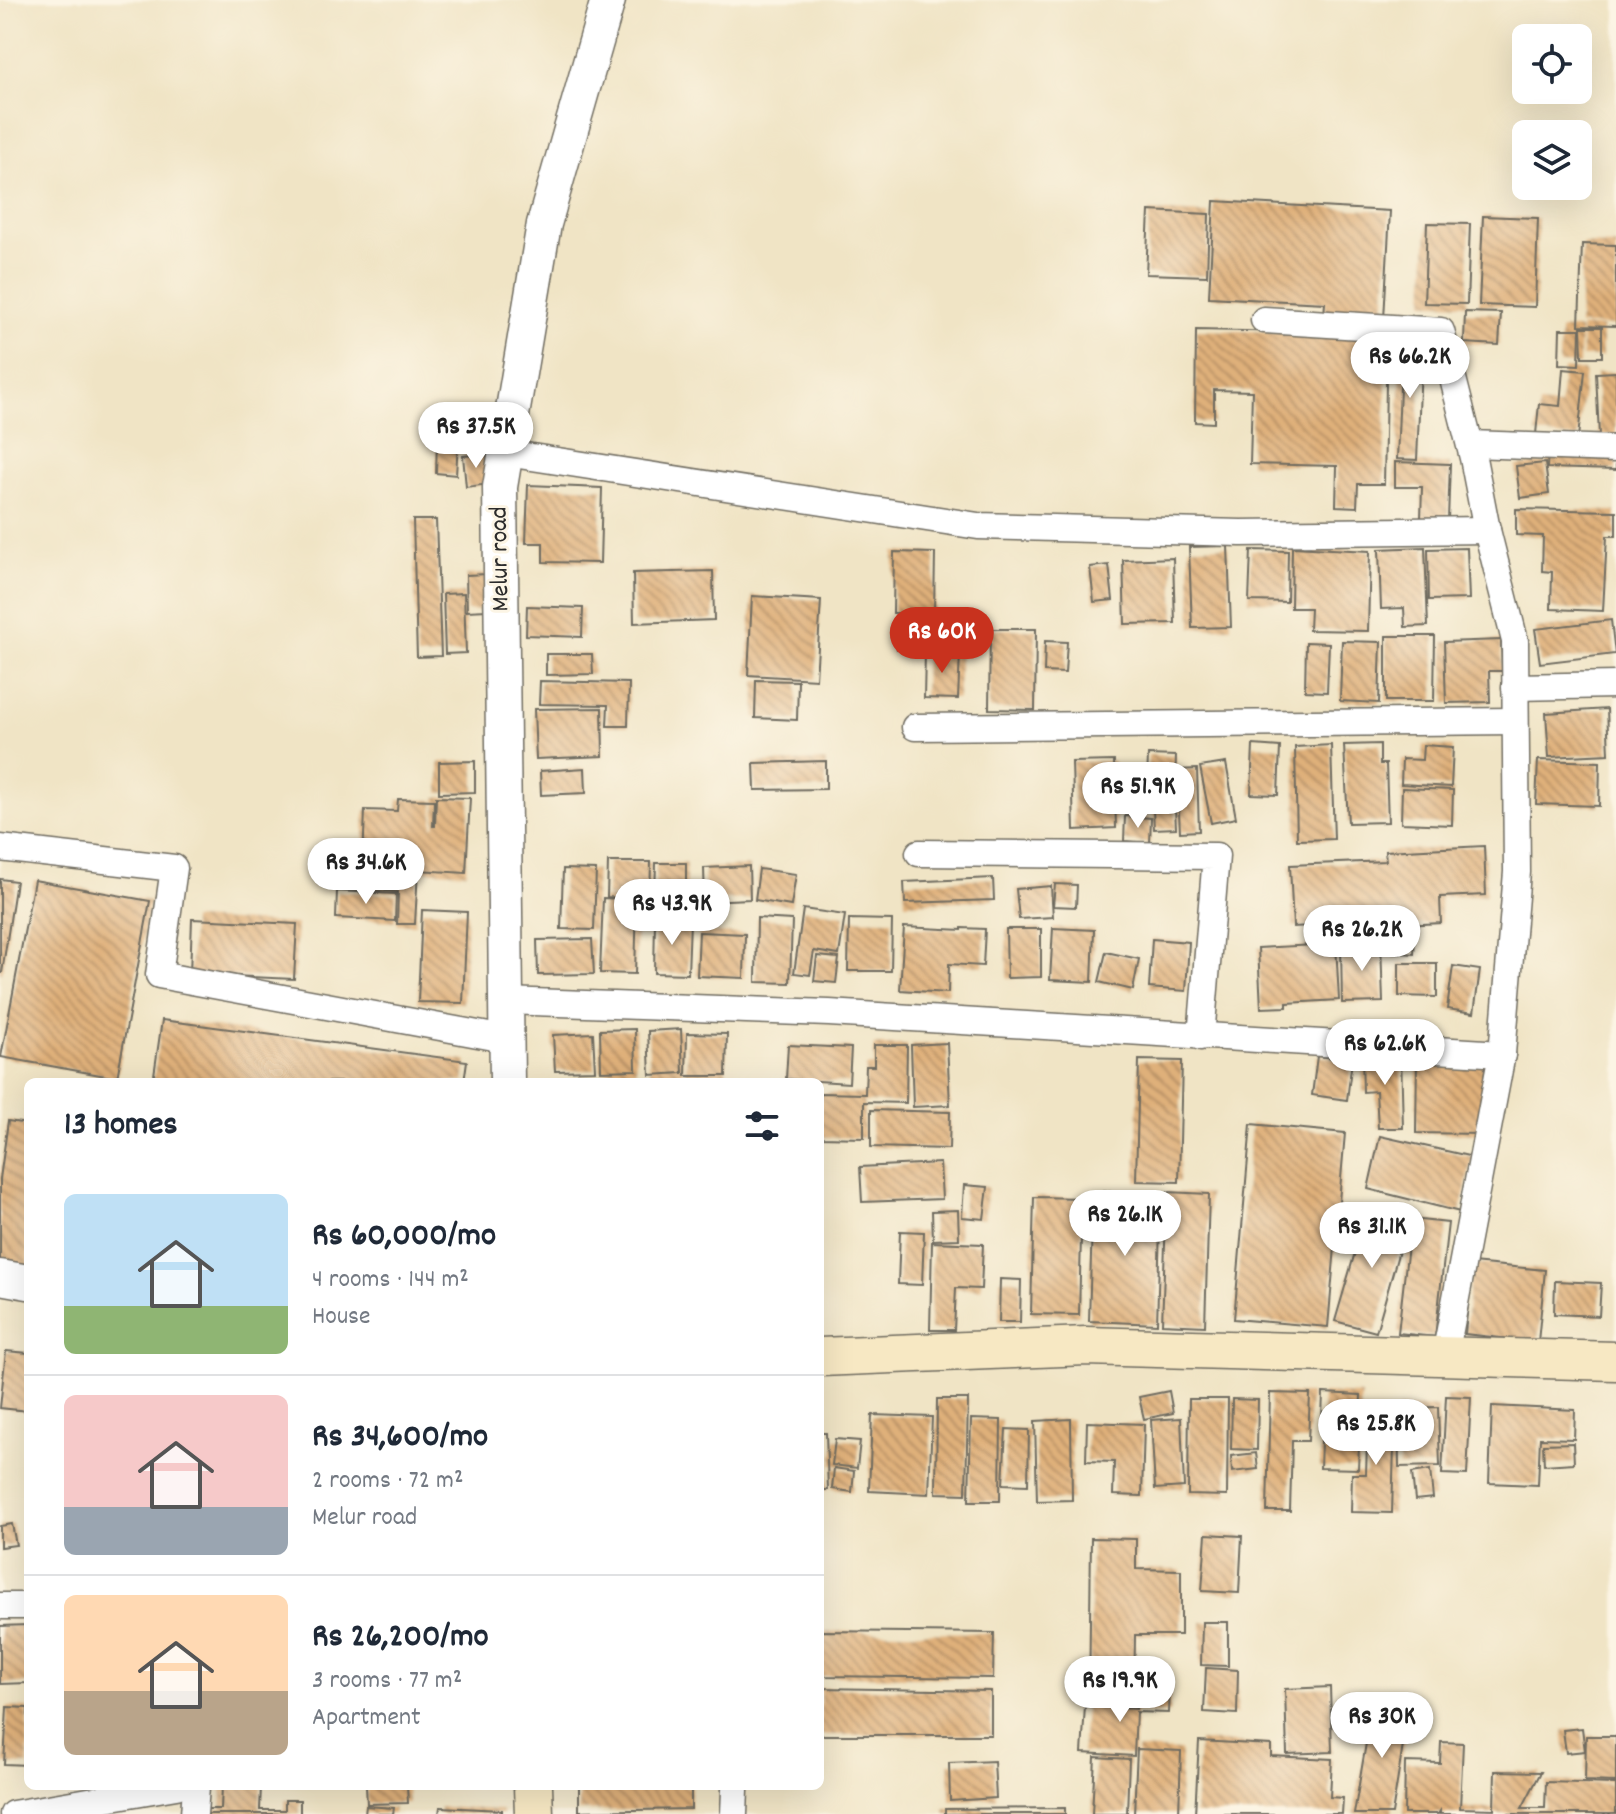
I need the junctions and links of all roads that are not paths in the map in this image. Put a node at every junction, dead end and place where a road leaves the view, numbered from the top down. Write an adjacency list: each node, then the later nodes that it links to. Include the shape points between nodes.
1 (608, 0): 5 (street, Melur road, via 544,224)
2 (1264, 320): 3 (street, via 1441,331)
3 (1470, 444): 4 (street); 6 (street)
4 (1616, 449)
5 (506, 453): 6 (street, via 978,526 1241,533); 13 (street, Melur road, via 500,487)
6 (1487, 530): 8 (street, via 1515,641)
7 (1616, 685): 8 (street)
8 (1515, 687): 9 (street)
9 (1515, 721): 10 (street); 16 (street, via 1517,872)
10 (915, 727)
11 (0, 848): 15 (street, via 174,868 159,975)
12 (919, 853): 14 (street, via 1216,856)
13 (506, 1001): 14 (street, via 829,1013); 15 (street, Melur road)
14 (1201, 1037): 16 (street)
15 (505, 1039): 17 (street, Melur road)
16 (1502, 1054): 20 (street)
17 (507, 1078)
18 (0, 1277): 19 (street)
19 (24, 1281)
20 (1445, 1356): 21 (main road, via 1086,1346); 22 (main road)
21 (824, 1357)
22 (1616, 1361)
23 (0, 1606): 24 (street)
24 (24, 1606)
25 (153, 1790): 28 (street)
26 (196, 1790): 29 (street)
27 (533, 1790): 30 (main road)
28 (13, 1814)
29 (194, 1814)
30 (534, 1814)

